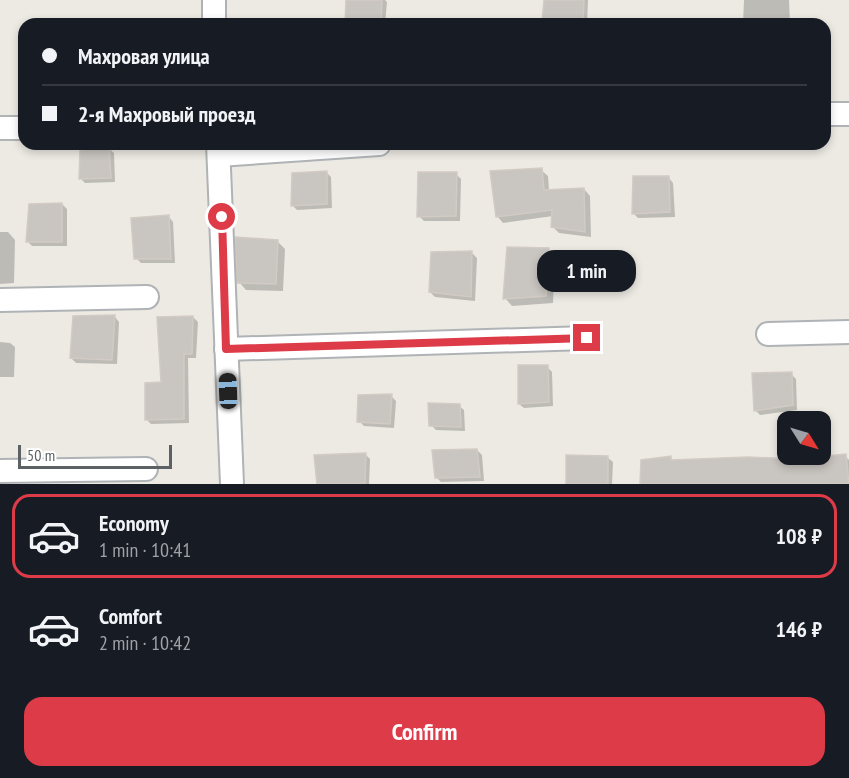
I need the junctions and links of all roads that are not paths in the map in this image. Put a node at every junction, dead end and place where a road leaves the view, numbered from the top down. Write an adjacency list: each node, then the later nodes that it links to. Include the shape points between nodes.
1 (214, 0): 2 (street)
2 (214, 18)
3 (831, 114): 4 (street)
4 (849, 114)
5 (0, 128): 6 (street)
6 (18, 128)
7 (218, 150): 13 (street)
8 (147, 297): 9 (street)
9 (0, 300)
10 (849, 332): 11 (street)
11 (768, 334)
12 (587, 338): 13 (street)
13 (226, 349): 16 (street)
14 (146, 469): 15 (street)
15 (0, 471)
16 (232, 484)

